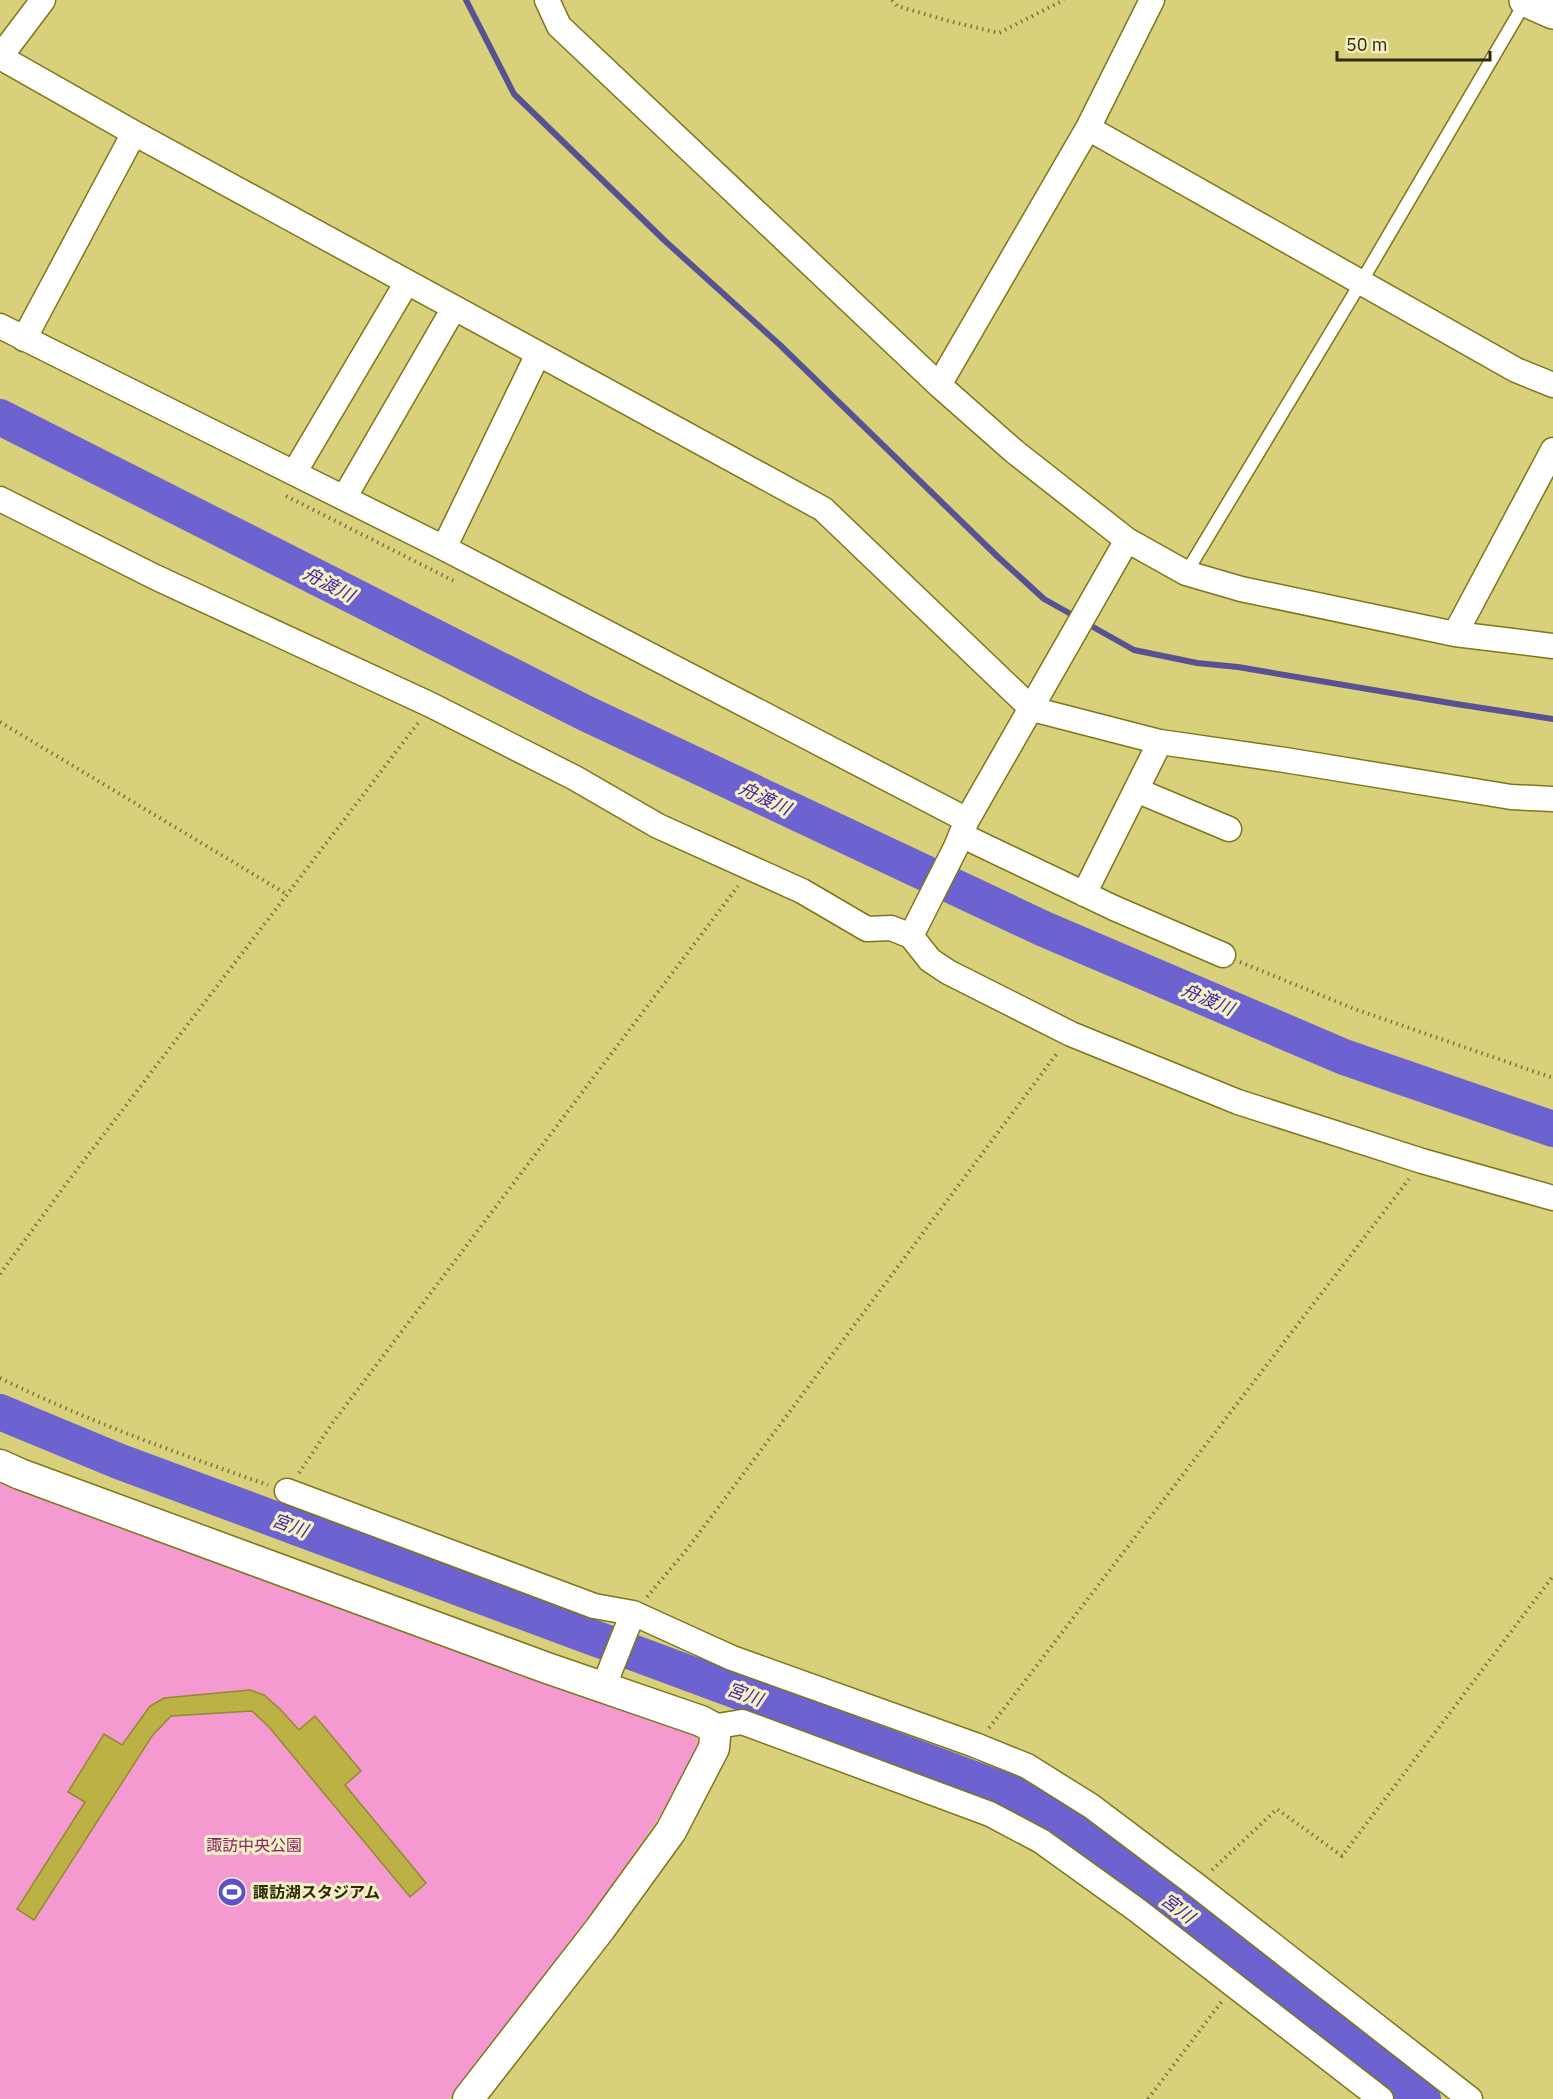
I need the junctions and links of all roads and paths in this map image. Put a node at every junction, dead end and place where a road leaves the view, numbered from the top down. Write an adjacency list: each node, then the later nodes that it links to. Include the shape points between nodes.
1 (43, 0): 8 (street)
2 (547, 0): 17 (street, via 559,26)
3 (892, 0): 4 (path, via 897,6 999,33)
4 (1064, 0)
5 (1152, 0): 9 (street)
6 (1526, 0): 7 (main road); 12 (lane)
7 (1553, 12)
8 (0, 57): 10 (street)
9 (1088, 128): 12 (street); 17 (street)
10 (134, 133): 11 (street); 15 (street)
11 (407, 282): 13 (street); 20 (street)
12 (1360, 284): 18 (street, via 1516,370); 25 (lane)
13 (454, 308): 16 (street); 21 (street)
14 (0, 326): 15 (street)
15 (24, 339): 20 (street)
16 (538, 354): 24 (street); 29 (street, via 823,509)
17 (939, 385): 23 (street, via 1015,452)
18 (1553, 385)
19 (1553, 450): 26 (street)
20 (294, 473): 21 (street)
21 (344, 498): 24 (street)
22 (0, 499): 28 (street, via 165,582)
23 (1127, 540): 25 (street); 29 (street)
24 (444, 548): 35 (street)
25 (1186, 573): 26 (street, via 1241,589)
26 (1455, 634): 27 (street)
27 (1553, 646)
28 (431, 705): 36 (street, via 575,778 658,826); 37 (path)
29 (1032, 709): 31 (street); 35 (street)
30 (0, 722): 37 (path)
31 (1160, 742): 32 (street); 33 (street, via 1511,797)
32 (1136, 790): 34 (street); 38 (street)
33 (1553, 799)
34 (1229, 829)
35 (961, 834): 38 (street); 39 (street)
36 (751, 868): 39 (street, via 802,891 867,929); 48 (path, via 331,1425)
37 (288, 894): 45 (path)
38 (1084, 894): 40 (street)
39 (913, 930): 41 (street, via 930,960 948,972)
40 (1223, 955): 42 (path, via 1352,1008)
41 (1071, 1034): 43 (street, via 1238,1102); 50 (path, via 688,1548)
42 (1553, 1078)
43 (1422, 1161): 44 (street); 53 (path)
44 (1553, 1198)
45 (0, 1274)
46 (0, 1378): 48 (path, via 163,1449)
47 (0, 1465): 51 (street, via 547,1668)
48 (287, 1491): 50 (street)
49 (1553, 1576): 54 (path, via 1342,1856 1277,1809)
50 (631, 1617): 51 (street); 53 (street, via 732,1658)
51 (607, 1680): 52 (street)
52 (712, 1727): 55 (street, via 742,1722 1008,1822 1137,1910); 56 (street, via 714,1749 670,1830 600,1929)
53 (975, 1745): 54 (street, via 1027,1766 1082,1801)
54 (1196, 1885): 59 (street)
55 (1233, 1986): 57 (path); 58 (street)
56 (468, 2099)
57 (1148, 2099)
58 (1381, 2099)
59 (1470, 2099)

